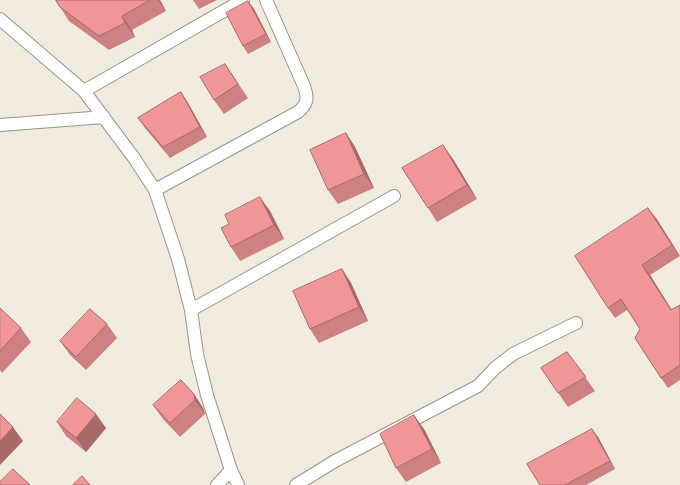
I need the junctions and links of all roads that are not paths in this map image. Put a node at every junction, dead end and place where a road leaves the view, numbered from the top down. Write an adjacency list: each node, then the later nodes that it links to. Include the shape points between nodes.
1 (244, 0): 4 (street)
2 (266, 0): 7 (street, via 306,92 308,98 305,106)
3 (0, 19): 4 (street)
4 (84, 91): 5 (street)
5 (104, 117): 6 (street); 7 (street)
6 (0, 125)
7 (155, 190): 9 (street, via 178,259)
8 (394, 196): 9 (street)
9 (191, 310): 11 (street, via 197,354 207,395)
10 (576, 323): 14 (street, via 513,354 478,386 335,461)
11 (231, 470): 12 (street); 13 (street)
12 (217, 485)
13 (238, 485)
14 (296, 485)

